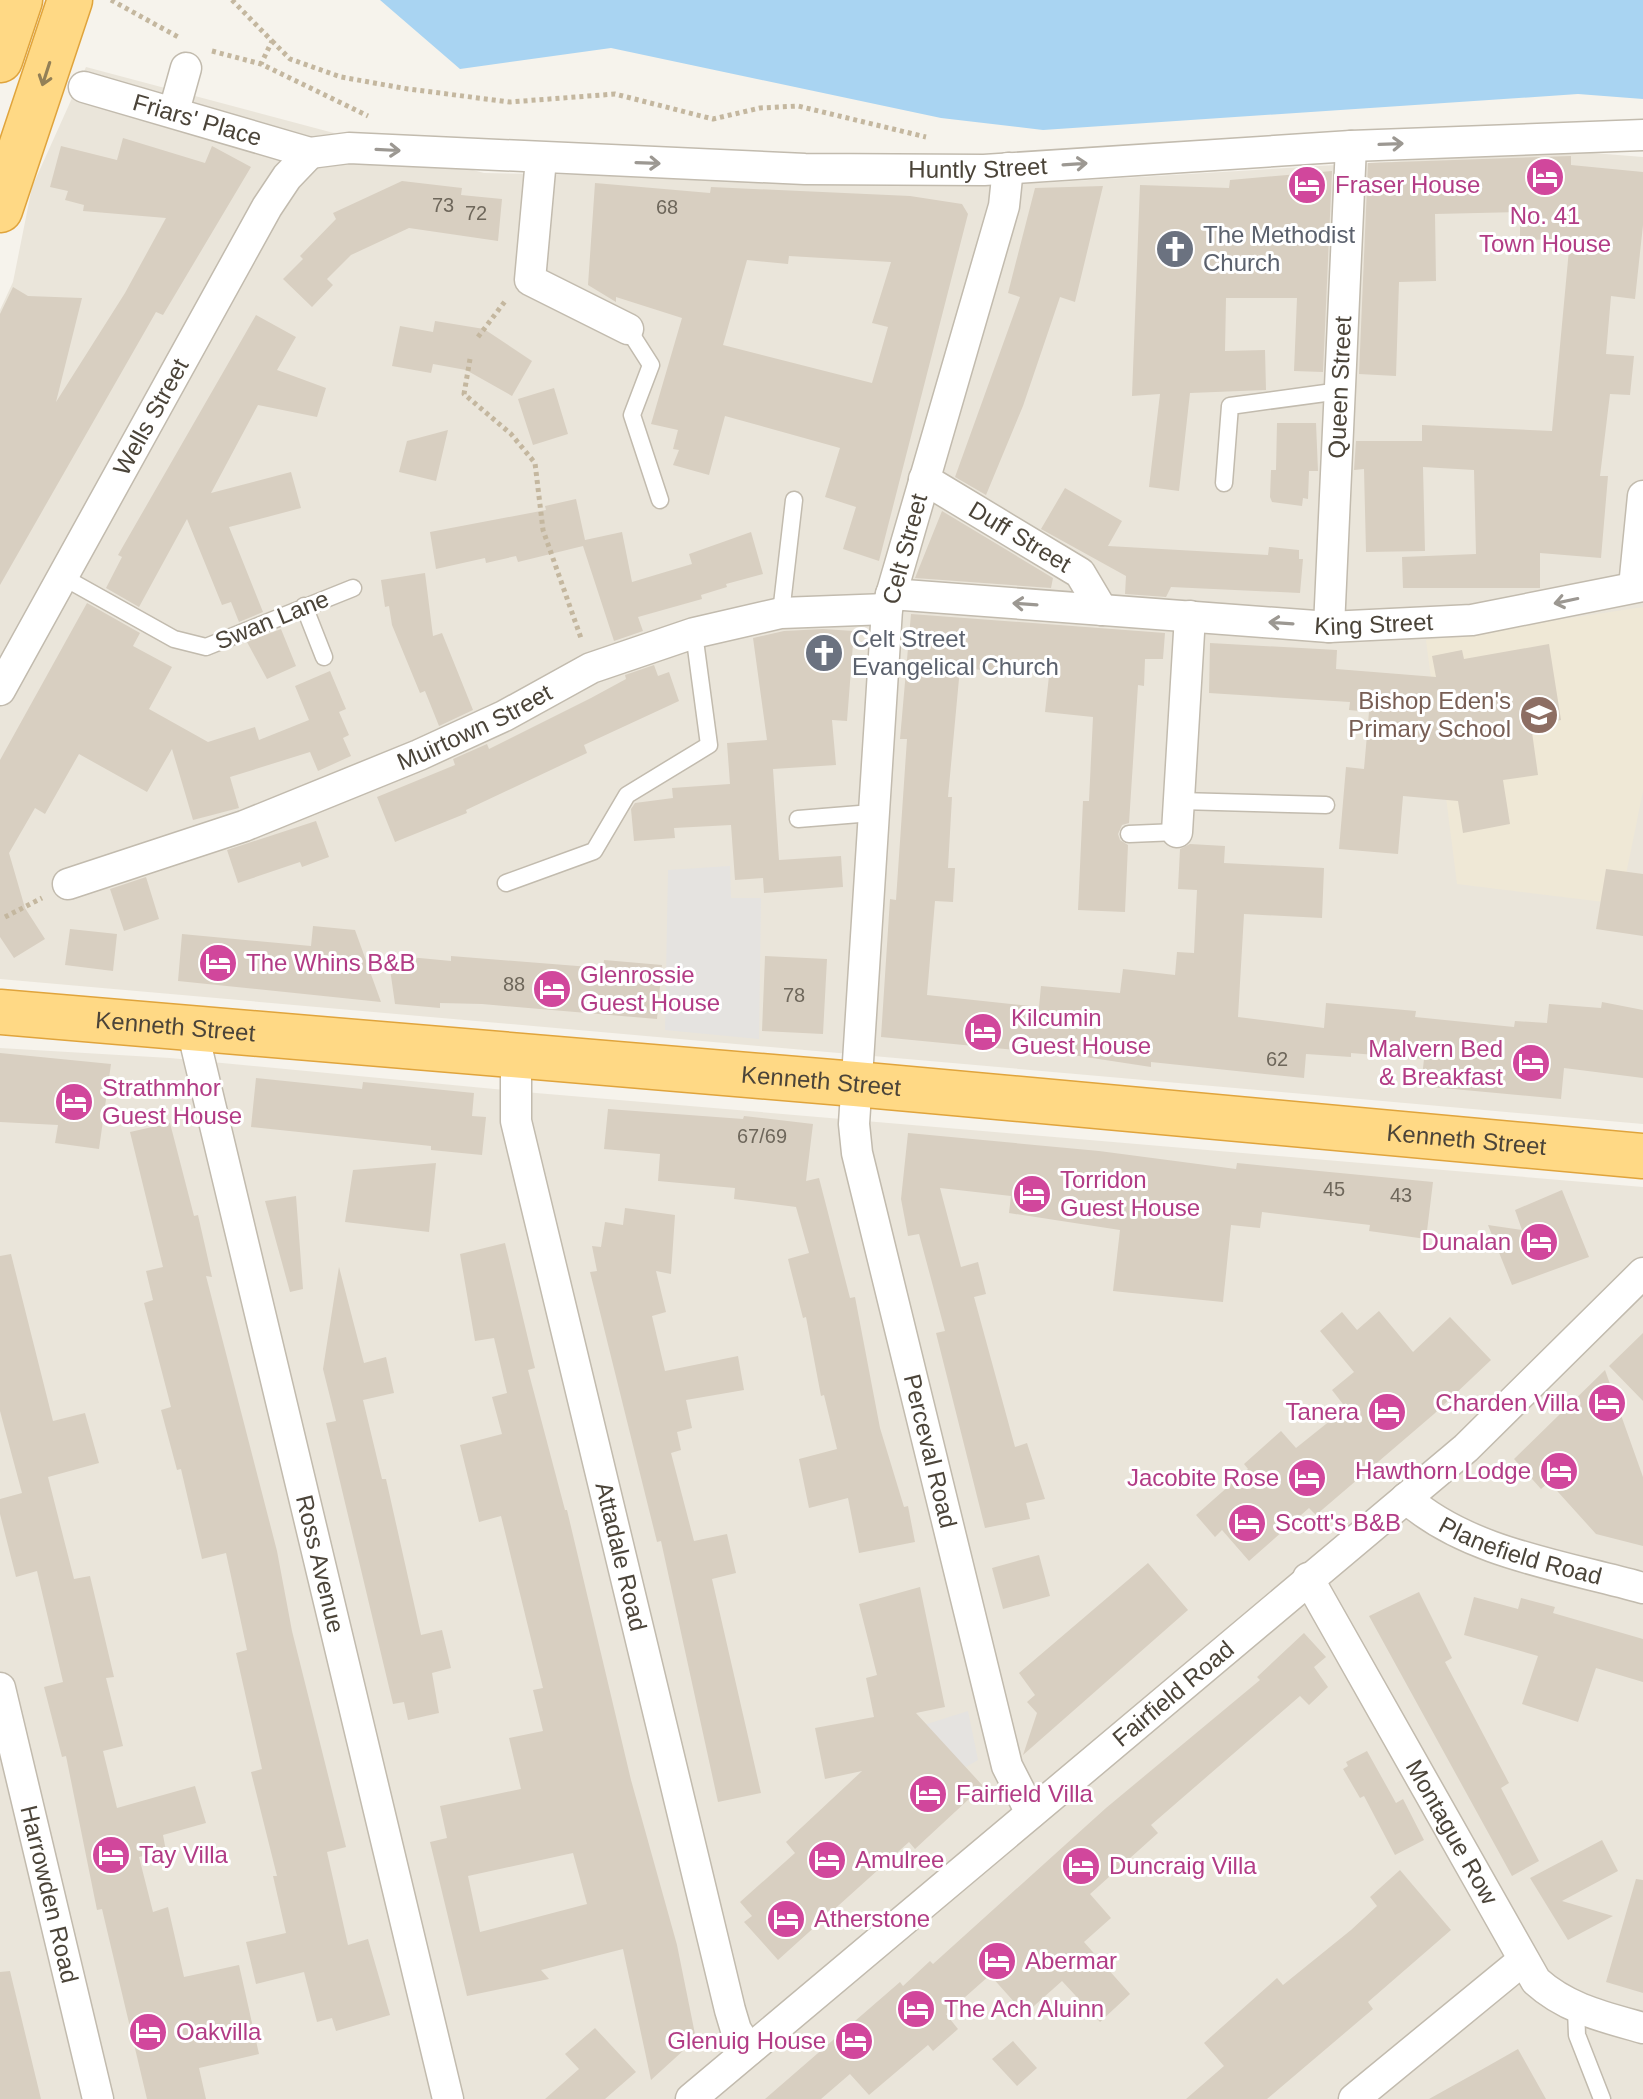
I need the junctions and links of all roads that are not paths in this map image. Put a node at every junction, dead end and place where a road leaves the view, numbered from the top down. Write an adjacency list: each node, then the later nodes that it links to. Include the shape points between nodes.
1 (20, 0): 3 (highway)
2 (70, 0): 12 (highway, one-way to 12)
3 (0, 60)
4 (186, 68): 6 (street)
5 (84, 87): 6 (street, Friars' Place)
6 (174, 111): 9 (street, Friars' Place)
7 (1643, 135): 8 (street, Huntly Street, one-way to 7)
8 (1351, 146): 11 (street, Huntly Street, one-way to 8); 14 (street, Queen Street)
9 (310, 153): 10 (street, Huntly Street, one-way to 10, via 349,148); 20 (street, Wells Street, via 267,207)
10 (541, 159): 11 (street, Huntly Street, one-way to 11, via 805,169); 13 (street, via 530,280)
11 (1008, 168): 15 (street, Celt Street, via 1004,206)
12 (0, 210)
13 (628, 329): 18 (lane, via 651,365 632,415)
14 (1340, 391): 16 (lane, via 1230,406); 28 (street, Queen Street)
15 (924, 479): 23 (street, Celt Street); 25 (street, Duff Street, via 1080,573)
16 (1224, 483)
17 (1643, 496): 21 (street)
18 (660, 500)
19 (794, 500): 26 (lane)
20 (63, 577): 24 (lane, Swan Lane, via 174,639 206,647); 31 (street, Wells Street)
21 (1638, 586): 28 (street, King Street, one-way to 28, via 1472,620)
22 (353, 588): 24 (lane, Swan Lane)
23 (889, 601): 25 (street, Muirtown Street, one-way to 23); 26 (street, Muirtown Street); 34 (street, Celt Street)
24 (304, 606): 30 (lane)
25 (1102, 610): 27 (street, King Street)
26 (781, 613): 29 (street, Muirtown Street)
27 (1190, 616): 28 (street, King Street, one-way to 27); 32 (street)
28 (1329, 627)
29 (694, 633): 38 (lane, via 709,745 627,795 594,851); 39 (street, Muirtown Street, via 591,668 419,755 244,826)
30 (324, 657)
31 (0, 690)
32 (1180, 801): 33 (lane); 36 (street)
33 (1326, 805)
34 (872, 813): 35 (lane); 43 (street, Celt Street)
35 (798, 819)
36 (1177, 832): 37 (lane)
37 (1129, 834)
38 (506, 883)
39 (68, 884)
40 (0, 1012): 41 (highway, Kenneth Street)
41 (192, 1029): 42 (highway, Kenneth Street); 56 (street, Ross Avenue)
42 (516, 1057): 43 (highway, Kenneth Street); 54 (street, Attadale Road, via 520,1136 730,2010)
43 (855, 1084): 44 (highway, Kenneth Street); 50 (street, Perceval Road, via 861,1168 1007,1766)
44 (1643, 1156)
45 (1643, 1273): 46 (street, Fairfield Road, via 1526,1392)
46 (1406, 1498): 47 (street, Fairfield Road); 48 (street, Planefield Road, via 1440,1525 1473,1541)
47 (1308, 1578): 50 (street, Fairfield Road); 51 (street, Montague Row)
48 (1643, 1588)
49 (0, 1688): 55 (street, Harrowden Road)
50 (1031, 1813): 54 (street, Fairfield Road)
51 (1522, 1961): 52 (street, Montague Row, via 1554,1997); 58 (street)
52 (1576, 2009): 53 (street, Montague Row); 59 (lane, via 1577,2035)
53 (1643, 2028)
54 (749, 2050): 57 (street, Fairfield Road)
55 (98, 2099)
56 (448, 2099)
57 (691, 2099)
58 (1354, 2099)
59 (1602, 2099)

